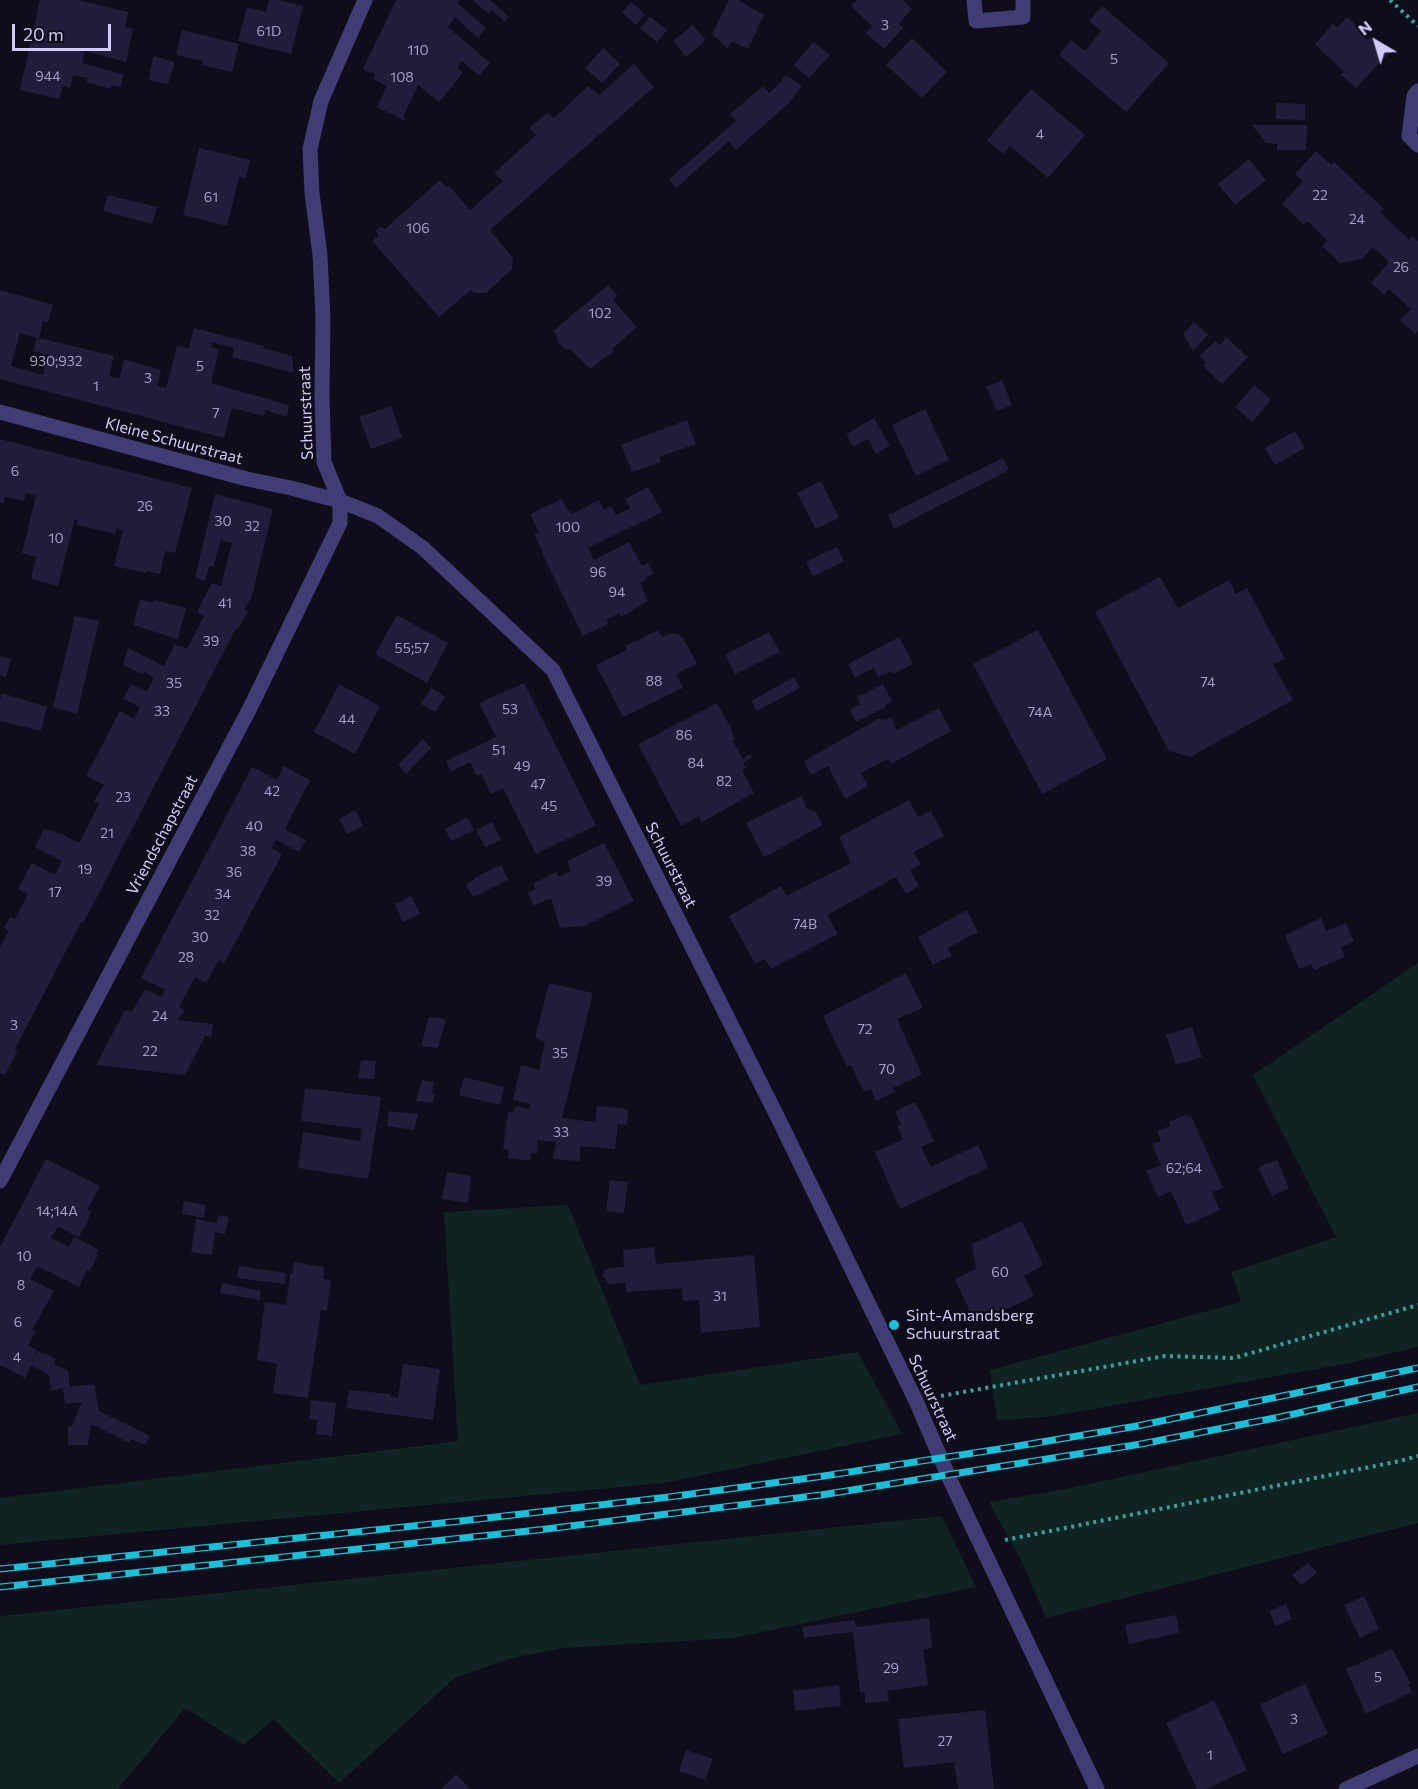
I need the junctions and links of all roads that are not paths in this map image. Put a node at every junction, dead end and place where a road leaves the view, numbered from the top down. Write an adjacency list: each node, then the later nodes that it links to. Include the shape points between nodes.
1 (365, 0): 7 (street, Schuurstraat, via 321,102 309,149 320,255 324,462)
2 (974, 0): 3 (street, via 976,21 1023,17)
3 (1023, 0)
4 (1418, 91): 5 (street, via 1409,136)
5 (1418, 145)
6 (0, 412): 7 (street, Kleine Schuurstraat)
7 (340, 501): 8 (street, Vriendschapstraat, via 340,523 249,708); 10 (street, Schuurstraat, via 378,516 423,548 553,670 916,1401)
8 (0, 1181)
9 (1418, 1756): 11 (street)
10 (1097, 1789)
11 (1346, 1789)

